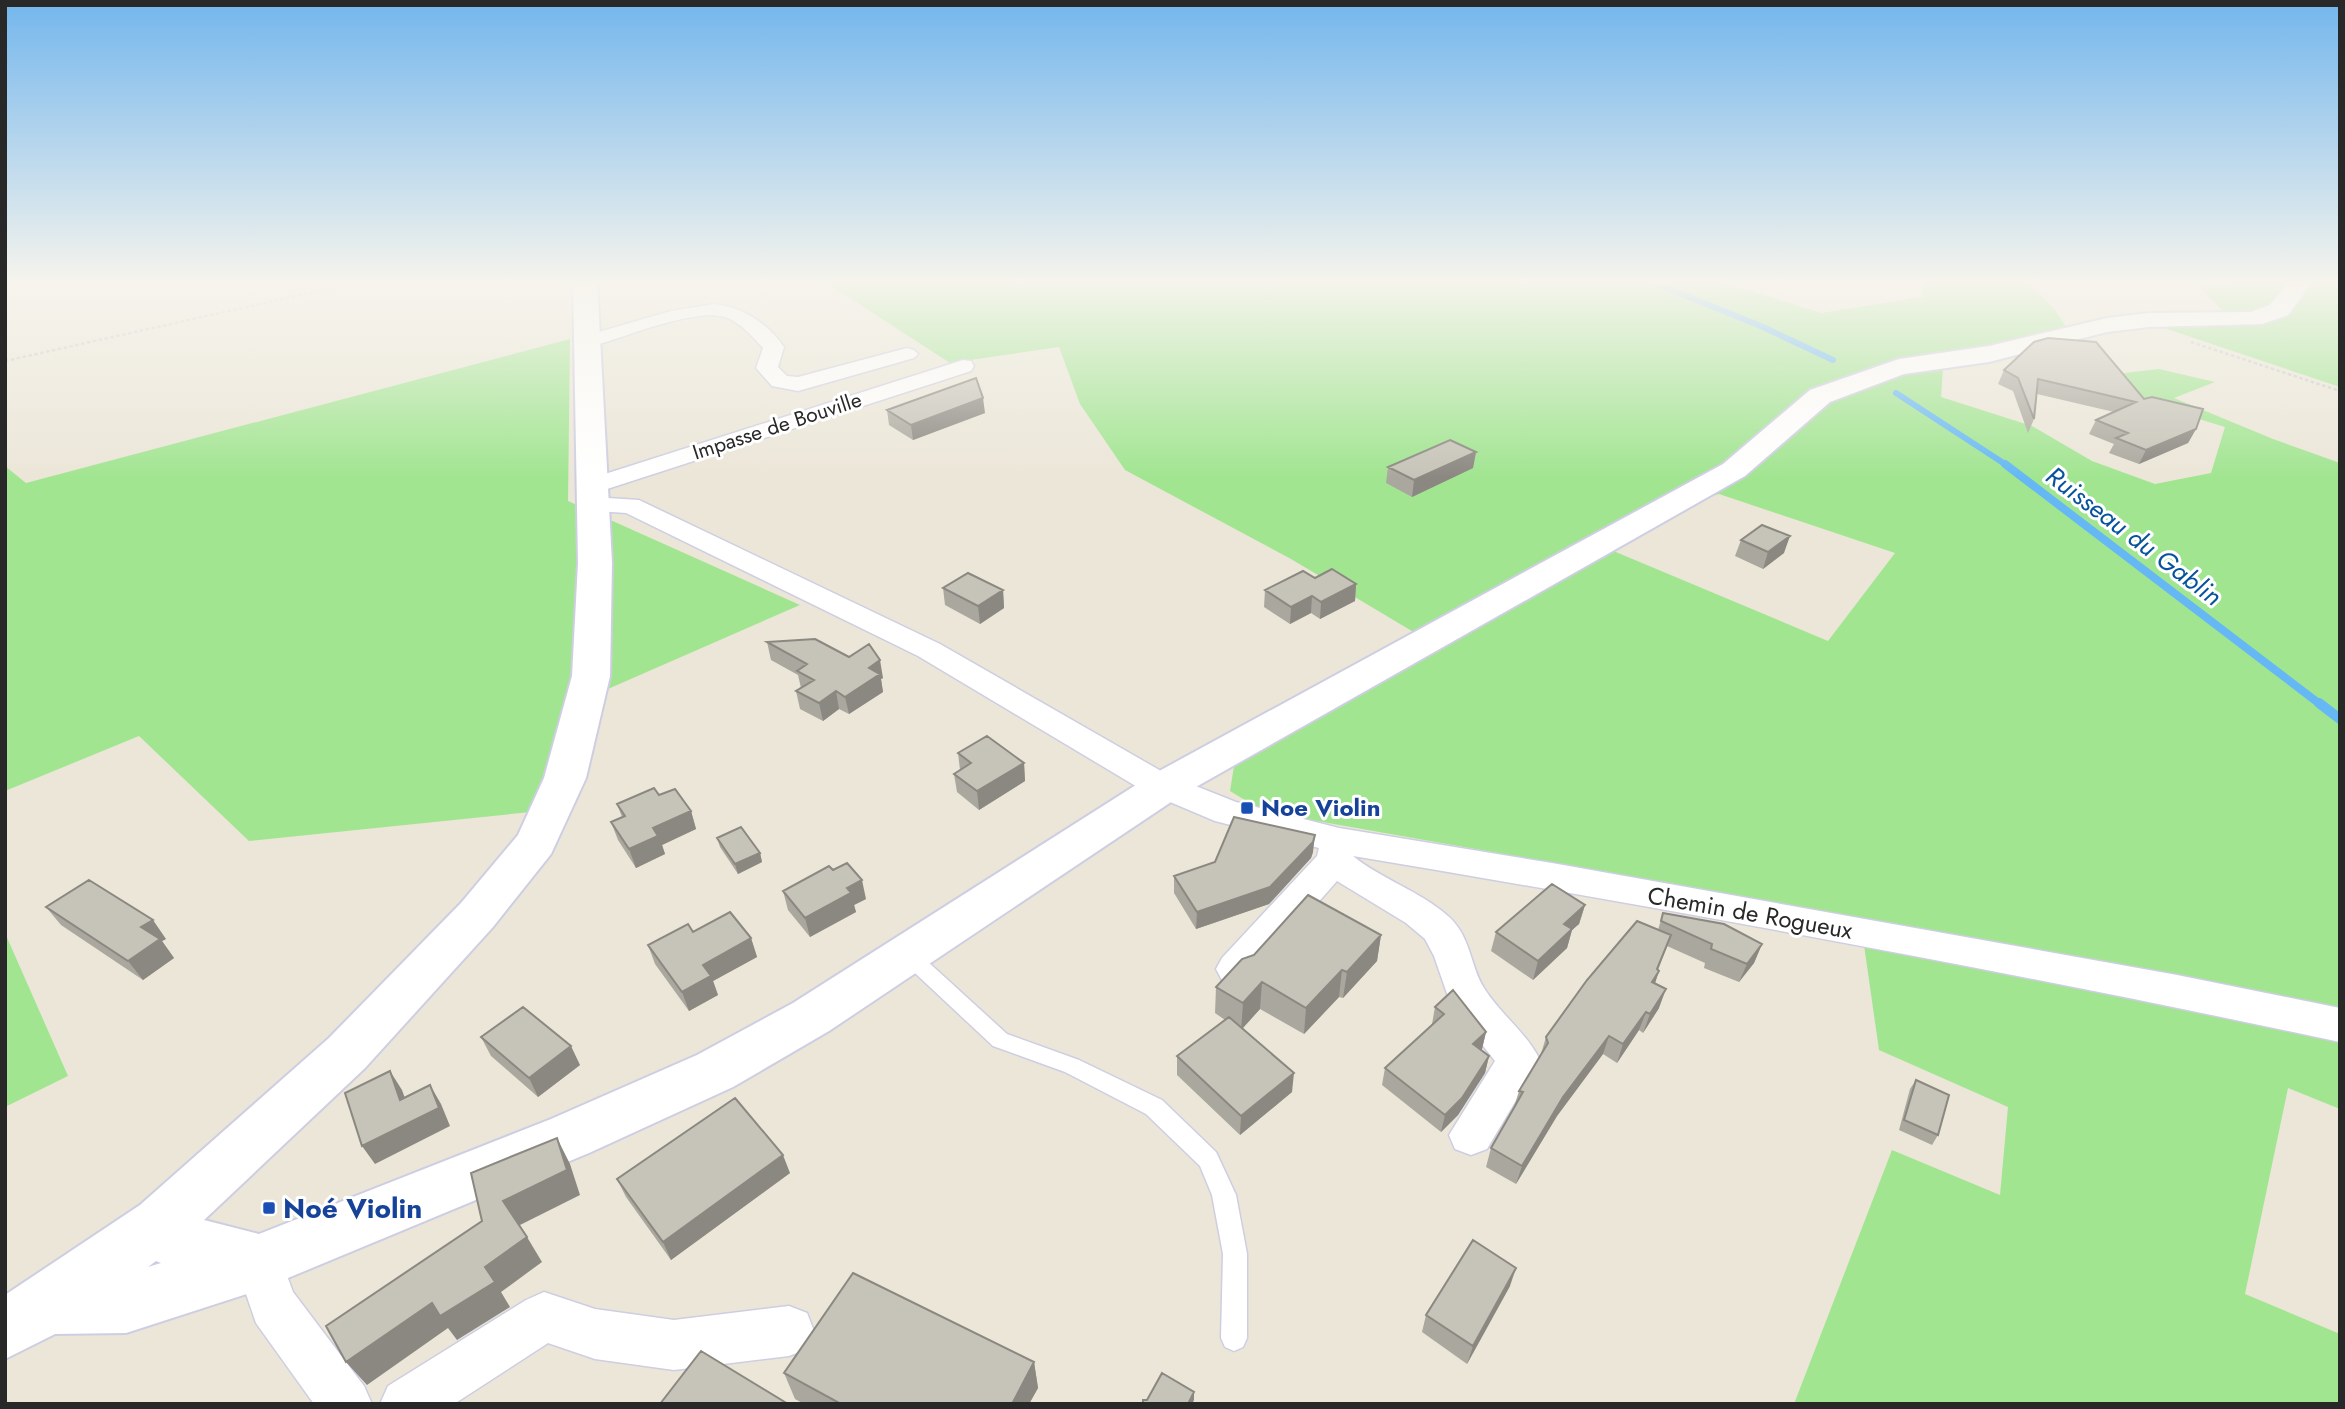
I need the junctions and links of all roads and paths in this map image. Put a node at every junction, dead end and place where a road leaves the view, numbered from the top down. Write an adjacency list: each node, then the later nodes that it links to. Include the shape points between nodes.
1 (73, 346): 7 (path)
2 (585, 346): 10 (street)
3 (773, 346): 6 (street, via 767,368 780,381 799,384)
4 (2023, 346): 11 (street, via 1899,367 1820,396 1734,470)
5 (2201, 346): 9 (path)
6 (907, 354)
7 (5, 361)
8 (963, 366): 10 (street, Impasse de Bouville)
9 (2340, 391)
10 (592, 496): 11 (street, Chemin de Rogueux, via 630,505 904,638); 17 (street, via 596,563 591,676 565,778 536,842 477,915 347,1053)
11 (1165, 786): 12 (street, Chemin de Rogueux); 13 (street)
12 (1336, 851): 14 (street); 15 (street, Chemin de Rogueux, via 1552,876 2244,1003); 16 (street, via 1437,929 1453,954 1465,995 1519,1060)
13 (906, 953): 18 (street, via 811,1017 715,1071 570,1136); 21 (lane, via 1000,1040 1072,1066 1154,1107 1208,1159 1224,1195 1235,1254)
14 (1236, 969)
15 (2340, 1025)
16 (1471, 1135)
17 (160, 1224): 18 (street, via 173,1240); 19 (street)
18 (259, 1262): 19 (street, via 126,1303); 22 (street, via 273,1306)
19 (27, 1316)
20 (789, 1331): 23 (street, via 674,1345 595,1334 544,1317)
21 (1234, 1338)
22 (346, 1404)
23 (406, 1404)

